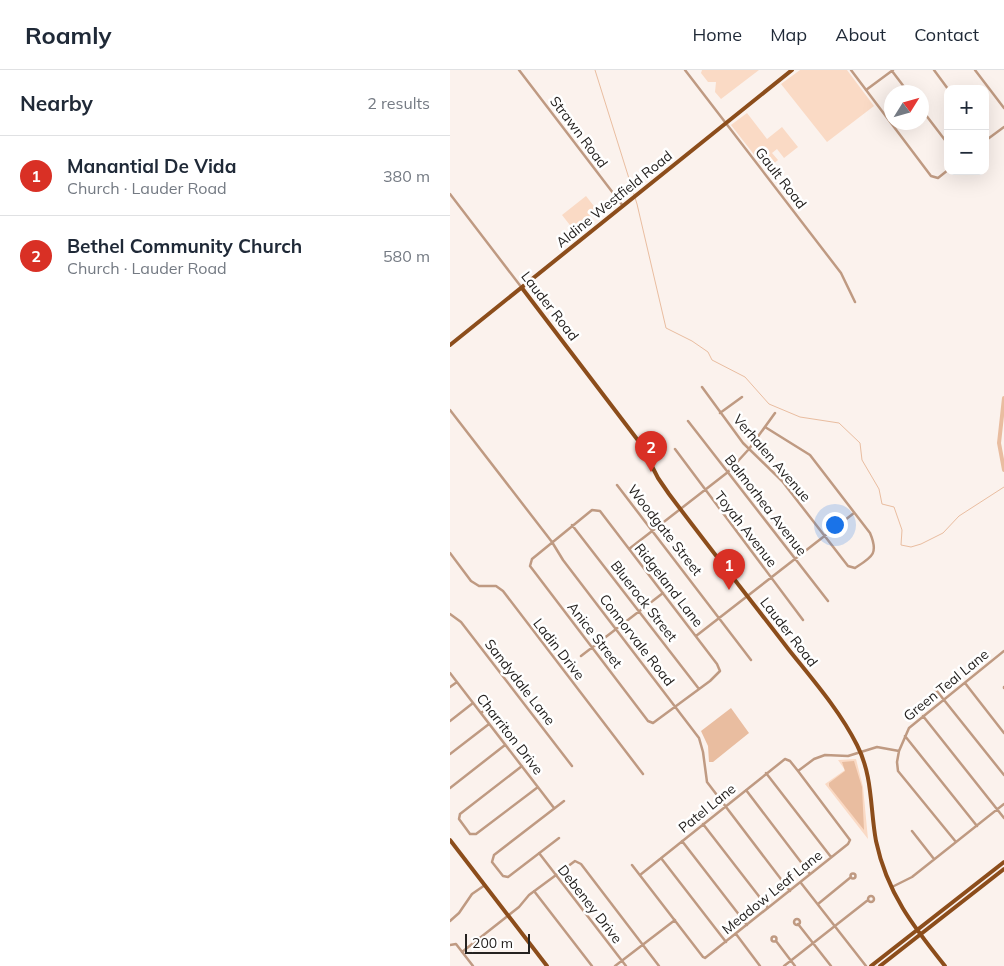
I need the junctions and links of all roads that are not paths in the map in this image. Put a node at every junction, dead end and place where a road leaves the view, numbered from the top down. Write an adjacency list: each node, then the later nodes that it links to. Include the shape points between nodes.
1 (519, 70): 19 (street, Strawn Road)
2 (685, 70): 13 (street, Gault Road)
3 (792, 70): 13 (main road, Aldine Westfield Road)
4 (850, 70): 10 (street)
5 (892, 70): 8 (street); 10 (street)
6 (934, 70): 9 (street)
7 (975, 70): 11 (street)
8 (903, 85)
9 (945, 85)
10 (866, 90): 17 (street, via 931,176 939,177)
11 (1004, 108)
12 (929, 119): 16 (street)
13 (726, 124): 19 (main road, Aldine Westfield Road); 21 (street, Gault Road, via 842,273)
14 (1004, 127): 15 (street)
15 (989, 137)
16 (944, 139)
17 (944, 173)
18 (450, 194): 20 (street, Lauder Road)
19 (623, 206): 20 (main road, Aldine Westfield Road)
20 (522, 288): 22 (main road, Aldine Westfield Road); 35 (main road, Lauder Road, via 640,442 658,478)
21 (854, 302)
22 (450, 345)
23 (702, 387): 26 (street, Verhalen Avenue)
24 (742, 397): 26 (street)
25 (450, 410): 40 (street, Connorvale Road)
26 (720, 413): 31 (street, Verhalen Avenue)
27 (775, 413): 29 (street)
28 (688, 420): 32 (street, Balmorhea Avenue)
29 (765, 427): 31 (street); 36 (street, via 810,455)
30 (675, 449): 34 (street, Toyah Avenue)
31 (749, 449): 32 (street); 39 (street, Verhalen Avenue, via 782,481)
32 (728, 472): 34 (street); 43 (street, Balmorhea Avenue)
33 (616, 484): 38 (street, Woodgate Street)
34 (704, 491): 35 (street); 44 (street, Toyah Avenue)
35 (680, 509): 38 (street); 46 (main road, Lauder Road)
36 (854, 513): 39 (street); 39 (street, Verhalen Avenue, via 876,545 874,554 868,559 854,568 848,566)
37 (572, 525): 40 (street); 41 (street, Ridgeland Lane, via 596,509); 48 (street, Bluerock Street)
38 (653, 531): 41 (street); 50 (street, Woodgate Street)
39 (824, 536): 43 (street)
40 (552, 542): 52 (street, Connorvale Road); 54 (street, Anice Street, via 534,557 530,566)
41 (629, 549): 45 (street, Ridgeland Lane)
42 (450, 553): 82 (street, Ladin Drive, via 471,581 479,586 496,586 502,591)
43 (794, 559): 44 (street); 47 (street, Balmorhea Avenue)
44 (771, 577): 46 (street); 51 (street, Toyah Avenue)
45 (663, 593): 48 (street); 53 (street, Ridgeland Lane)
46 (747, 596): 50 (street); 76 (main road, Lauder Road, via 824,694)
47 (828, 601)
48 (639, 611): 52 (street); 62 (street, Bluerock Street)
49 (450, 614): 79 (street, Sandydale Lane, via 461,622)
50 (719, 618): 53 (street); 57 (street, Woodgate Street)
51 (803, 620)
52 (616, 629): 54 (street); 67 (street, Connorvale Road)
53 (696, 636): 62 (street, Ridgeland Lane, via 720,671)
54 (592, 648): 56 (street); 67 (street, Anice Street, via 652,723)
55 (1004, 652): 60 (street, Green Teal Lane)
56 (581, 656)
57 (751, 660)
58 (450, 673): 59 (street, Charriton Drive)
59 (457, 682): 61 (street); 65 (street, Charriton Drive)
60 (964, 683): 64 (street, Green Teal Lane); 72 (street)
61 (450, 687)
62 (699, 689): 67 (street)
63 (936, 690): 64 (street)
64 (944, 700): 69 (street, Green Teal Lane); 83 (street)
65 (473, 703): 68 (street, Charriton Drive); 70 (street)
66 (491, 706): 68 (street)
67 (676, 708): 89 (street, Connorvale Road, via 699,738 707,782)
68 (481, 713): 71 (street, Charriton Drive)
69 (923, 716): 73 (street, Green Teal Lane); 91 (street)
70 (450, 720)
71 (489, 724): 74 (street, Charriton Drive); 77 (street)
72 (1004, 733)
73 (905, 736): 75 (street, Green Teal Lane); 94 (street)
74 (506, 745): 78 (street, Charriton Drive); 85 (street)
75 (899, 751): 76 (street, via 877,747); 99 (street, Green Teal Lane, via 898,771)
76 (861, 752): 80 (street, via 848,756 821,756); 114 (main road, Lauder Road, via 870,781 877,844)
77 (450, 754)
78 (522, 766): 84 (street, Charriton Drive); 84 (street, via 460,814 459,819 465,827 471,834 476,834)
79 (572, 766)
80 (798, 771): 81 (street, Patel Lane, via 787,759); 102 (street, Meadow Leaf Lane, via 850,840)
81 (766, 773): 86 (street, Patel Lane); 102 (street)
82 (643, 774)
83 (1004, 775)
84 (538, 787): 90 (street, Charriton Drive)
85 (450, 788)
86 (746, 790): 89 (street, Patel Lane); 107 (street)
87 (564, 801): 90 (street)
88 (1004, 804): 91 (street)
89 (725, 807): 93 (street, Patel Lane); 117 (street, Connorvale Road)
90 (554, 808): 100 (street, via 494,855 492,862 503,876 508,877)
91 (997, 809): 92 (street); 94 (street)
92 (1004, 818)
93 (704, 824): 98 (street, Patel Lane); 120 (street)
94 (977, 826): 99 (street)
95 (912, 831): 103 (street)
96 (559, 838): 100 (street)
97 (450, 840): 112 (main road)
98 (682, 841): 101 (street, Patel Lane); 125 (street)
99 (956, 842): 103 (street)
100 (539, 854): 108 (street, Debeney Drive)
101 (661, 858): 109 (street, Patel Lane); 131 (street)
102 (831, 858): 107 (street, Meadow Leaf Lane)
103 (934, 859): 114 (street, via 912,877)
104 (1004, 862): 113 (main road)
105 (632, 864): 109 (street)
106 (1004, 869): 115 (main road)
107 (810, 874): 111 (street, Meadow Leaf Lane)
108 (556, 875): 116 (street); 134 (street, via 577,861); 136 (street, Debeney Drive)
109 (640, 875): 122 (street)
110 (851, 877): 119 (street)
111 (800, 882): 117 (street, Meadow Leaf Lane); 119 (street)
112 (485, 885): 121 (main road); 123 (street, via 472,894)
113 (975, 885): 115 (main road); 127 (main road)
114 (891, 888): 127 (main road, Lauder Road, via 902,911)
115 (978, 889): 129 (main road)
116 (534, 891): 121 (street); 140 (street)
117 (790, 891): 120 (street, Meadow Leaf Lane)
118 (868, 900): 126 (street)
119 (818, 904): 126 (street)
120 (768, 908): 125 (street, Meadow Leaf Lane)
121 (509, 916): 135 (street); 139 (main road)
122 (674, 920): 131 (street, Meadow Leaf Lane, via 705,958); 134 (street)
123 (450, 921)
124 (798, 924): 132 (street)
125 (747, 925): 128 (street, Meadow Leaf Lane)
126 (835, 926): 132 (street); 148 (street)
127 (917, 930): 129 (main road, Lauder Road); 149 (main road)
128 (736, 934): 131 (street, Meadow Leaf Lane); 144 (street)
129 (920, 935): 150 (main road); 151 (main road, Lauder Road)
130 (776, 941): 137 (street)
131 (726, 942)
132 (814, 943): 137 (street); 147 (street)
133 (450, 945): 135 (street, via 456,944)
134 (643, 945): 136 (street); 143 (street)
135 (462, 952): 138 (street)
136 (622, 960): 141 (street); 142 (street, Debeney Drive)
137 (791, 961): 145 (street); 146 (street)
138 (473, 966)
139 (547, 966)
140 (592, 966)
141 (615, 966)
142 (626, 966)
143 (659, 966)
144 (760, 966)
145 (784, 966)
146 (795, 966)
147 (831, 966)
148 (866, 966)
149 (872, 966)
150 (880, 966)
151 (945, 966)

